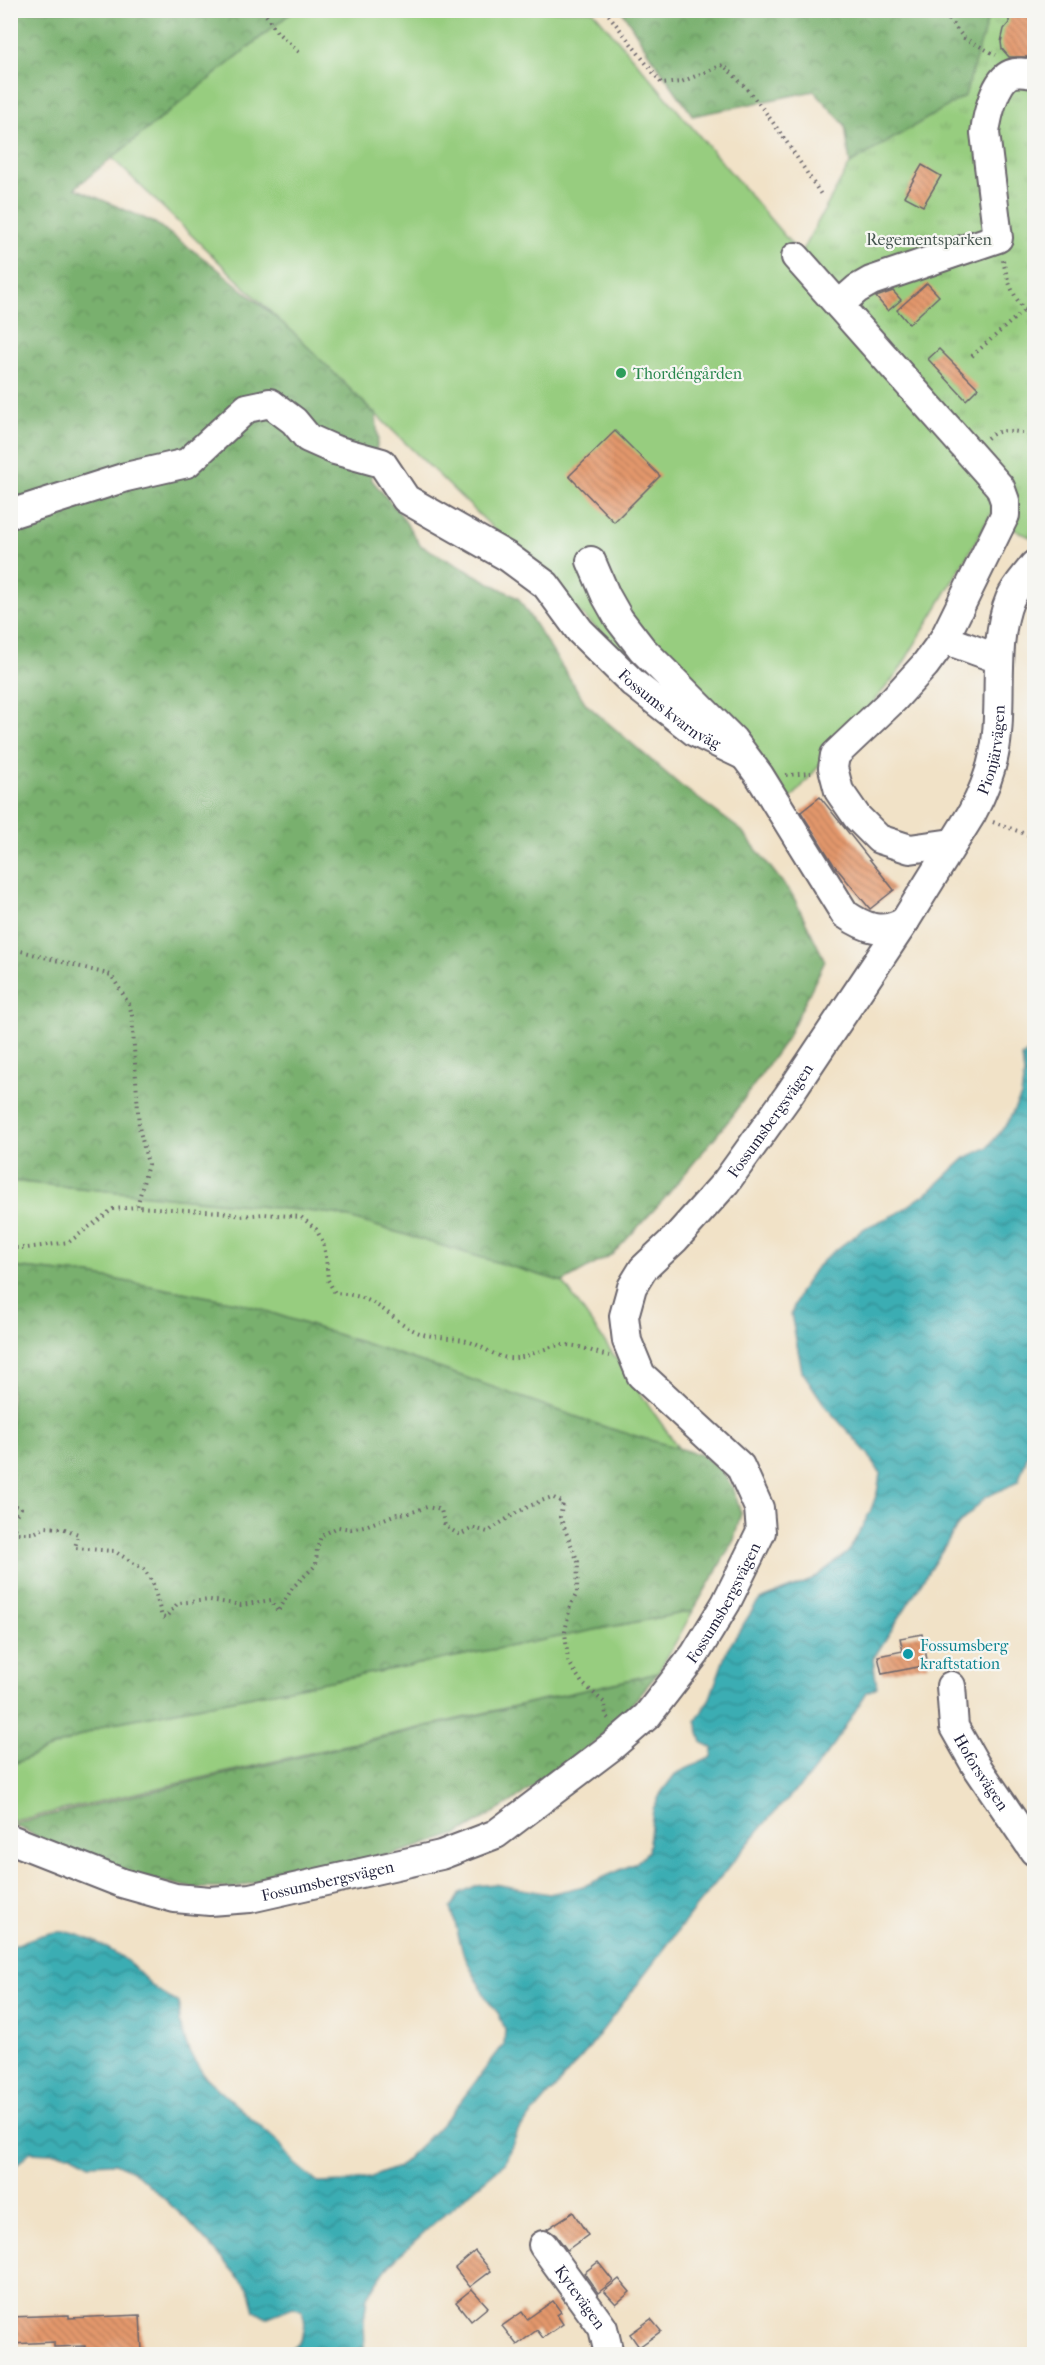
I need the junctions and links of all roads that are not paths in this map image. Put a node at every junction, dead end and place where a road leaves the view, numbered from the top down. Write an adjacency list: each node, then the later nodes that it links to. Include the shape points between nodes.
1 (1035, 74): 3 (street, via 1012,73 1001,80 987,117 999,238 871,280)
2 (796, 256): 3 (street)
3 (839, 305): 7 (street, via 971,453 1000,488 1005,501 1005,515)
4 (10, 514): 9 (street, Fossums kvarnväg, via 187,462 247,408 270,403 294,421 308,438 382,463 406,499 508,557 546,585 580,631 633,683 695,732)
5 (591, 561): 9 (street, via 606,596 642,649 733,740)
6 (1035, 565): 8 (street, Pionjärvägen, via 1010,601)
7 (944, 639): 8 (street); 10 (street, via 894,699 835,755 833,768 839,791 879,839 910,849)
8 (999, 659): 10 (street, Pionjärvägen, via 997,735 982,795)
9 (751, 765): 11 (street, via 845,914 861,926 879,929 896,927)
10 (952, 843): 11 (street, Pionjärvägen)
11 (905, 921): 13 (street, Fossumsbergsvägen, via 726,1182 643,1269 632,1287 624,1316 627,1341 641,1375 740,1466 759,1508 761,1533 695,1654 647,1716 496,1834 432,1858 250,1898 175,1898 122,1883)
12 (951, 1686): 14 (street, Hoforsvägen, via 954,1727)
13 (10, 1839)
14 (1035, 1851)
15 (543, 2245): 16 (street, Kytevägen, via 603,2328)
16 (609, 2355)

